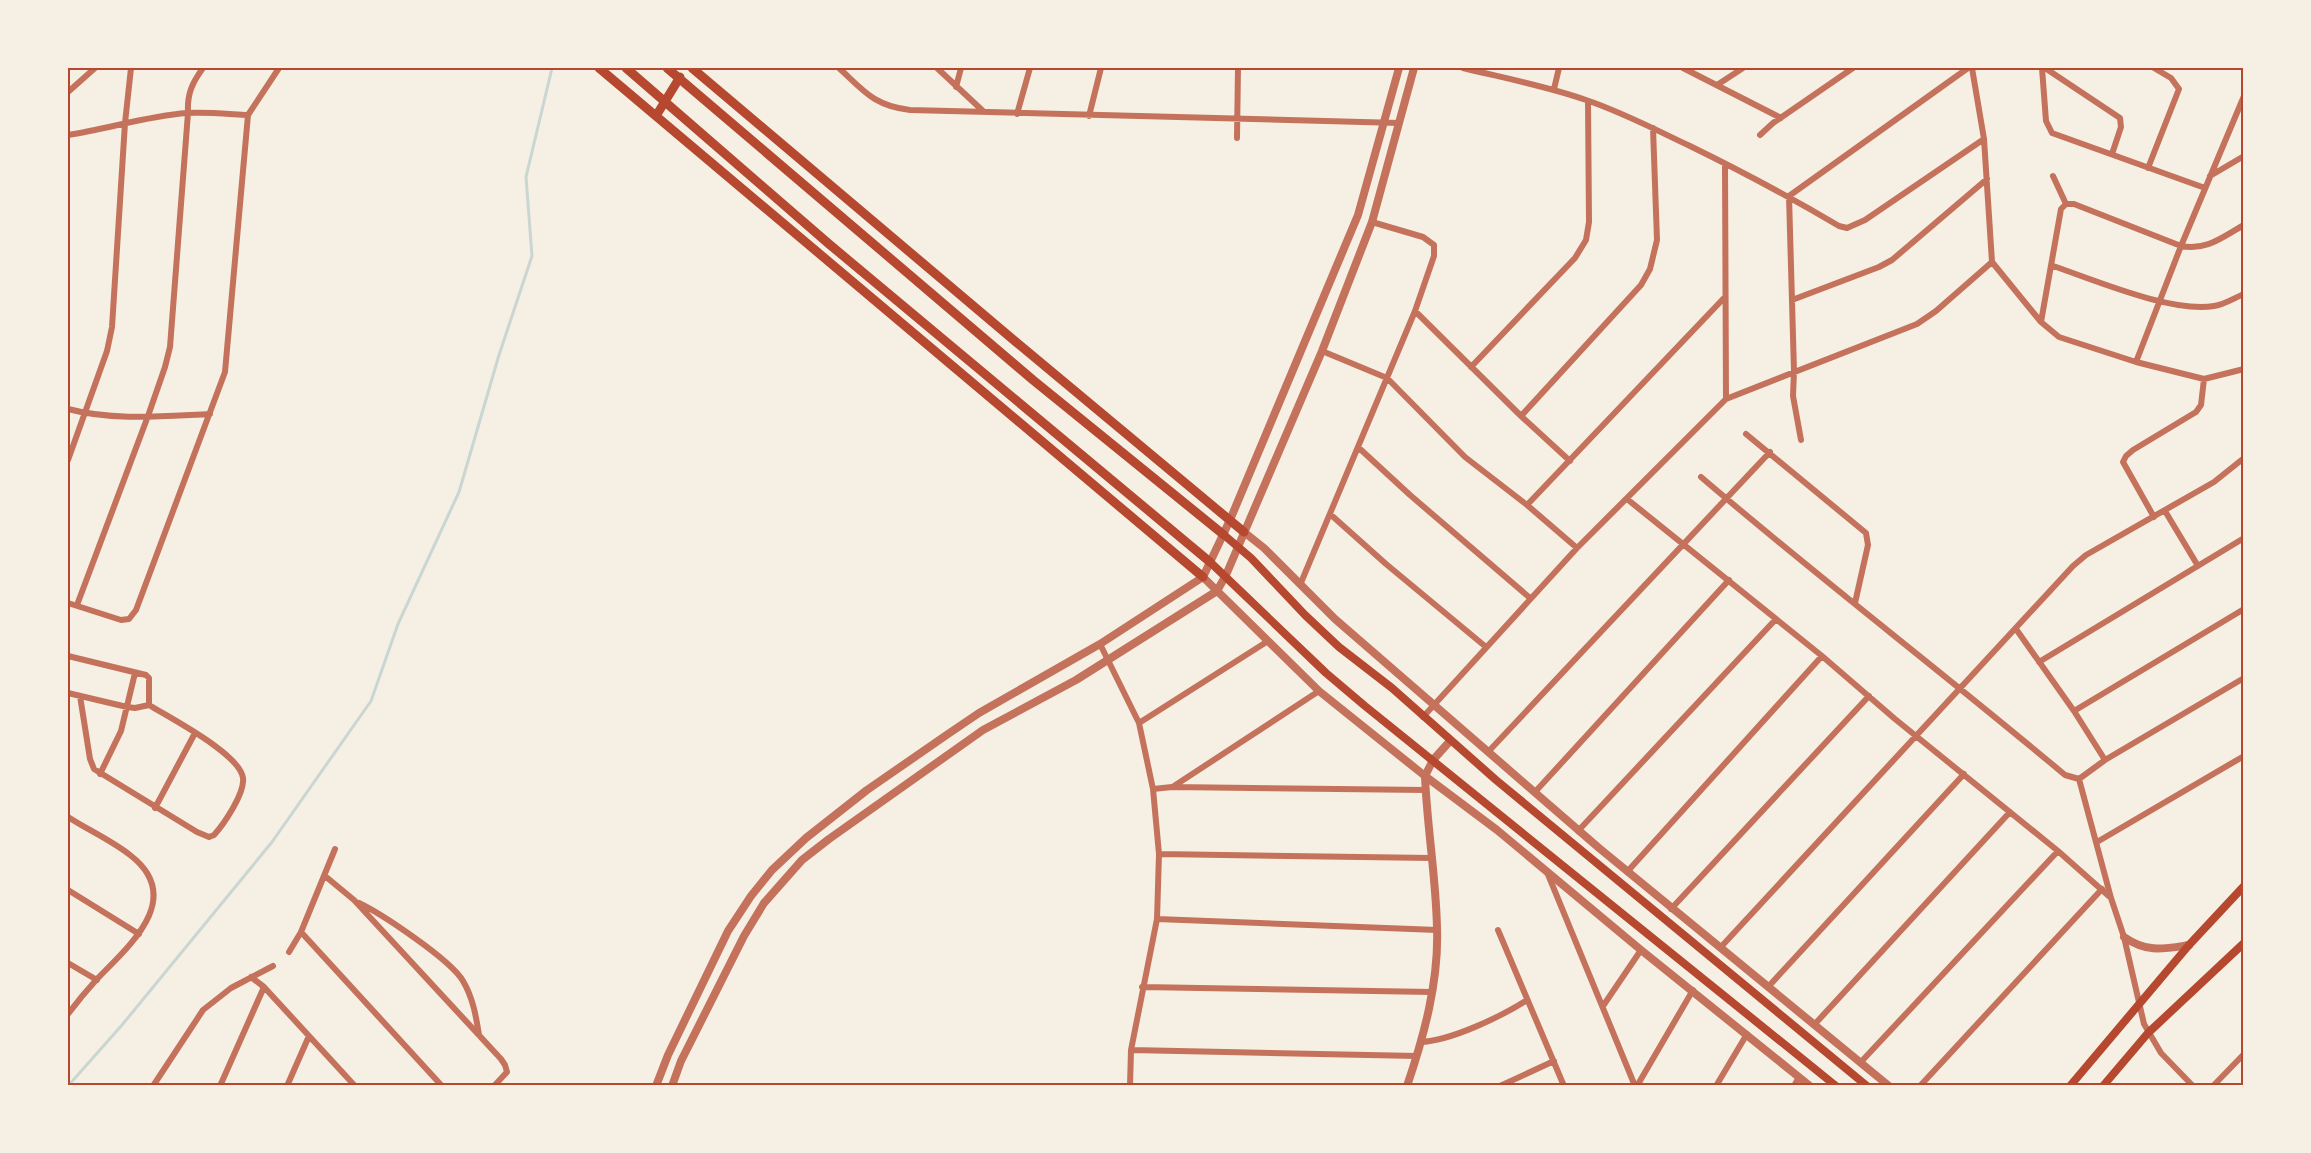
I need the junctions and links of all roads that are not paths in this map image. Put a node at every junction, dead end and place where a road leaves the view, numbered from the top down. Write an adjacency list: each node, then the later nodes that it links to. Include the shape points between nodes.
1 (95, 68): 31 (street)
2 (130, 68): 44 (street)
3 (203, 68): 36 (street, via 190,88)
4 (279, 68): 38 (street)
5 (599, 68): 39 (main road)
6 (626, 68): 34 (main road)
7 (667, 68): 27 (main road)
8 (692, 68): 72 (main road)
9 (839, 68): 35 (street, via 883,105 910,110)
10 (937, 68): 29 (street)
11 (961, 68): 29 (street)
12 (1030, 68): 37 (street)
13 (1101, 68): 40 (street)
14 (1238, 68): 41 (street)
15 (1399, 68): 43 (street)
16 (1414, 68): 45 (street)
17 (1463, 68): 26 (street)
18 (1559, 68): 30 (street)
19 (1683, 68): 28 (street)
20 (1743, 68): 28 (street)
21 (1853, 68): 42 (street)
22 (1968, 68): 59 (street)
23 (1972, 68): 50 (street)
24 (2043, 68): 51 (street, via 2120,118); 51 (street, via 2048,128 2058,136)
25 (2154, 68): 54 (street, via 2171,78 2179,89)
26 (1487, 70): 30 (street)
27 (680, 77): 34 (main road); 74 (main road)
28 (1717, 86): 42 (street)
29 (956, 87): 35 (street)
30 (1554, 89): 33 (street)
31 (68, 92)
32 (2244, 96): 56 (street)
33 (1588, 100): 46 (street); 76 (street, via 1586,240 1575,258)
34 (664, 101): 39 (main road); 87 (main road)
35 (984, 111): 37 (street)
36 (188, 113): 38 (street); 44 (street); 85 (street, via 170,347)
37 (1017, 114): 40 (street)
38 (248, 115): 84 (street, via 228,359)
39 (656, 116): 89 (main road)
40 (1089, 116): 41 (street)
41 (1238, 118): 43 (street); 49 (street)
42 (1781, 118): 48 (street)
43 (1384, 122): 45 (street); 103 (street, via 1358,215)
44 (125, 123): 47 (street); 83 (street, via 112,327)
45 (1399, 123): 61 (street)
46 (1653, 128): 53 (street); 86 (street, via 1657,240 1650,269 1641,285)
47 (68, 135)
48 (1760, 135)
49 (1236, 138)
50 (1984, 139): 57 (street); 59 (street, via 1855,226 1839,226)
51 (2112, 154): 54 (street)
52 (2244, 156): 56 (street)
53 (1725, 164): 59 (street); 67 (street)
54 (2148, 168): 58 (street)
55 (2054, 176): 60 (street)
56 (2210, 176): 58 (street)
57 (1987, 179): 64 (street); 68 (street, via 1892,260)
58 (2205, 188): 63 (street)
59 (1789, 196): 68 (street)
60 (2066, 204): 63 (street); 65 (street, via 2061,209)
61 (1372, 222): 70 (street, via 1423,237 1434,245 1434,256); 73 (street)
62 (2244, 225): 63 (street, via 2207,246)
63 (2181, 246): 69 (street)
64 (1992, 262): 71 (street); 78 (street, via 1917,324)
65 (2053, 266): 69 (street); 71 (street)
66 (2244, 294): 69 (street, via 2216,306 2189,308)
67 (1724, 298): 81 (street); 95 (street)
68 (1792, 300): 78 (street)
69 (2159, 301): 75 (street)
70 (1415, 312): 76 (street); 79 (street)
71 (2041, 322): 75 (street, via 2059,337)
72 (1016, 342): 74 (main road); 103 (main road)
73 (1322, 351): 79 (street); 104 (street)
74 (1005, 356): 105 (main road)
75 (2136, 362): 80 (street)
76 (1471, 367): 86 (street)
77 (2244, 369): 80 (street)
78 (1794, 371): 81 (street); 90 (street, via 1793,396)
79 (1387, 378): 91 (street); 99 (street, via 1465,457)
80 (2204, 379): 102 (street, via 2201,405 2196,412 2133,450 2123,462)
81 (1725, 399): 98 (street)
82 (68, 409): 83 (street)
83 (85, 414): 85 (street); 94 (street)
84 (210, 414): 85 (street); 120 (street, via 136,610 129,619 121,620)
85 (148, 416): 120 (street)
86 (1521, 416): 95 (street)
87 (1046, 424): 89 (main road); 110 (main road)
88 (1746, 434): 92 (street)
89 (1034, 436): 113 (main road)
90 (1802, 440)
91 (1359, 448): 101 (street); 117 (street)
92 (1770, 452): 97 (street); 119 (street, via 1866,533 1868,545)
93 (2244, 458): 100 (street, via 2214,482)
94 (68, 460)
95 (1570, 460): 99 (street)
96 (1701, 477): 97 (street)
97 (1726, 498): 107 (street); 119 (street)
98 (1627, 499): 107 (street); 109 (street)
99 (1527, 505): 109 (street)
100 (2164, 511): 102 (street); 111 (street)
101 (1330, 514): 115 (street); 126 (street)
102 (2154, 517): 123 (street, via 2080,560)
103 (1230, 520): 104 (main road); 105 (street)
104 (1244, 532): 108 (street); 115 (street)
105 (1224, 535): 108 (main road); 110 (street)
106 (2244, 538): 111 (street)
107 (1684, 544): 114 (street); 147 (street)
108 (1238, 547): 112 (street); 142 (main road, via 1321,632)
109 (1577, 548): 117 (street)
110 (1210, 562): 112 (main road); 113 (street)
111 (2198, 566): 130 (street)
112 (1226, 575): 116 (street); 149 (main road, via 1343,688)
113 (1203, 577): 116 (street); 125 (street)
114 (1729, 580): 122 (street); 158 (street)
115 (1300, 585): 138 (street)
116 (1217, 591): 124 (street); 129 (street)
117 (1530, 598): 126 (street)
118 (68, 603): 120 (street)
119 (1855, 603): 133 (street)
120 (76, 605)
121 (2244, 609): 141 (street)
122 (1776, 619): 128 (street); 162 (street)
123 (2016, 628): 130 (street); 133 (street)
124 (1268, 641): 134 (street); 143 (street)
125 (1100, 644): 129 (street); 223 (street, via 948,734 833,815 772,870 728,931)
126 (1486, 647): 138 (street)
127 (68, 656): 131 (street)
128 (1822, 656): 137 (street); 171 (street)
129 (1109, 660): 143 (street); 224 (street, via 983,730 802,860 764,903 744,936 681,1060)
130 (2039, 662): 141 (street)
131 (135, 673): 139 (street, via 149,678); 140 (street)
132 (2244, 678): 150 (street)
133 (1960, 687): 145 (street); 154 (street, via 2065,775)
134 (1319, 691): 153 (street); 155 (street)
135 (68, 693): 136 (street)
136 (80, 696): 140 (street); 151 (street, via 91,764)
137 (1869, 696): 145 (street); 178 (street)
138 (1435, 704): 142 (street); 147 (street)
139 (149, 705): 140 (street); 144 (street)
140 (127, 707): 151 (street, via 121,731)
141 (2074, 711): 150 (street)
142 (1423, 717): 146 (main road)
143 (1139, 723): 156 (street)
144 (195, 733): 159 (street); 159 (street, via 223,751 241,770 243,786 233,807 221,828 209,837)
145 (1916, 735): 152 (street); 187 (street)
146 (1450, 741): 149 (street); 169 (main road)
147 (1488, 752): 158 (street)
148 (2244, 756): 163 (street)
149 (1433, 760): 153 (street); 233 (main road)
150 (2105, 760): 154 (street)
151 (100, 774): 159 (street)
152 (1965, 774): 160 (street); 196 (street)
153 (1425, 776): 157 (street); 170 (street)
154 (2079, 779): 163 (street)
155 (1172, 786): 156 (street); 157 (street)
156 (1153, 789): 167 (street)
157 (1425, 790): 168 (street)
158 (1535, 792): 162 (street)
159 (155, 808)
160 (2010, 812): 166 (street); 203 (street)
161 (68, 817): 183 (street, via 130,855 150,880 151,915)
162 (1578, 831): 164 (street)
163 (2097, 842): 176 (street)
164 (1599, 848): 169 (street); 171 (street)
165 (335, 849): 172 (street)
166 (2058, 851): 174 (street); 215 (street)
167 (1159, 854): 168 (street); 179 (street)
168 (1432, 858): 180 (street)
169 (1590, 858): 213 (main road)
170 (1545, 869): 188 (street); 201 (street)
171 (1627, 872): 178 (street)
172 (325, 876): 177 (street); 182 (street)
173 (2244, 886): 186 (main road)
174 (2102, 889): 176 (street); 236 (street)
175 (68, 890): 183 (street)
176 (2111, 898): 184 (street)
177 (354, 900): 206 (street); 206 (street, via 386,918 456,971 470,995)
178 (1671, 909): 187 (street)
179 (1157, 919): 180 (street); 195 (street)
180 (1437, 930): 198 (street)
181 (1498, 930): 199 (street)
182 (301, 932): 189 (street); 221 (street)
183 (139, 934): 193 (street)
184 (2124, 937): 186 (street, via 2150,948); 200 (street)
185 (2244, 943): 204 (main road)
186 (2189, 945): 200 (main road)
187 (1720, 948): 196 (street)
188 (1641, 950): 197 (street); 201 (street)
189 (289, 952)
190 (68, 963): 193 (street)
191 (273, 966): 192 (street)
192 (251, 977): 194 (street); 218 (street, via 203,1010)
193 (97, 980): 202 (street)
194 (264, 987): 207 (street); 219 (street)
195 (1142, 987): 198 (street); 210 (street)
196 (1768, 987): 203 (street)
197 (1693, 990): 205 (street); 229 (street)
198 (1431, 992): 208 (street)
199 (1527, 1000): 208 (street, via 1508,1012 1435,1041); 214 (street)
200 (2139, 1004): 204 (street); 237 (main road)
201 (1603, 1006): 229 (street)
202 (68, 1014)
203 (1814, 1025): 209 (street)
204 (2148, 1033): 238 (main road); 239 (street, via 2161,1053)
205 (1747, 1034): 216 (street); 230 (street)
206 (479, 1035): 222 (street, via 507,1069)
207 (309, 1036): 217 (street); 220 (street)
208 (1420, 1042): 212 (street)
209 (1838, 1045): 213 (street); 215 (street)
210 (1131, 1050): 212 (street); 225 (street)
211 (2244, 1054): 240 (street)
212 (1417, 1056): 226 (street)
213 (1829, 1056): 234 (main road)
214 (1554, 1061): 227 (street); 228 (street)
215 (1860, 1063): 235 (street)
216 (1799, 1077): 231 (street); 232 (street)
217 (354, 1085)
218 (153, 1086)
219 (220, 1086)
220 (287, 1086)
221 (442, 1086)
222 (494, 1086)
223 (656, 1086)
224 (672, 1086)
225 (1130, 1086)
226 (1407, 1086)
227 (1500, 1086)
228 (1564, 1086)
229 (1636, 1086)
230 (1716, 1086)
231 (1794, 1086)
232 (1810, 1086)
233 (1836, 1086)
234 (1867, 1086)
235 (1889, 1086)
236 (1920, 1086)
237 (2070, 1086)
238 (2103, 1086)
239 (2193, 1086)
240 (2213, 1086)

